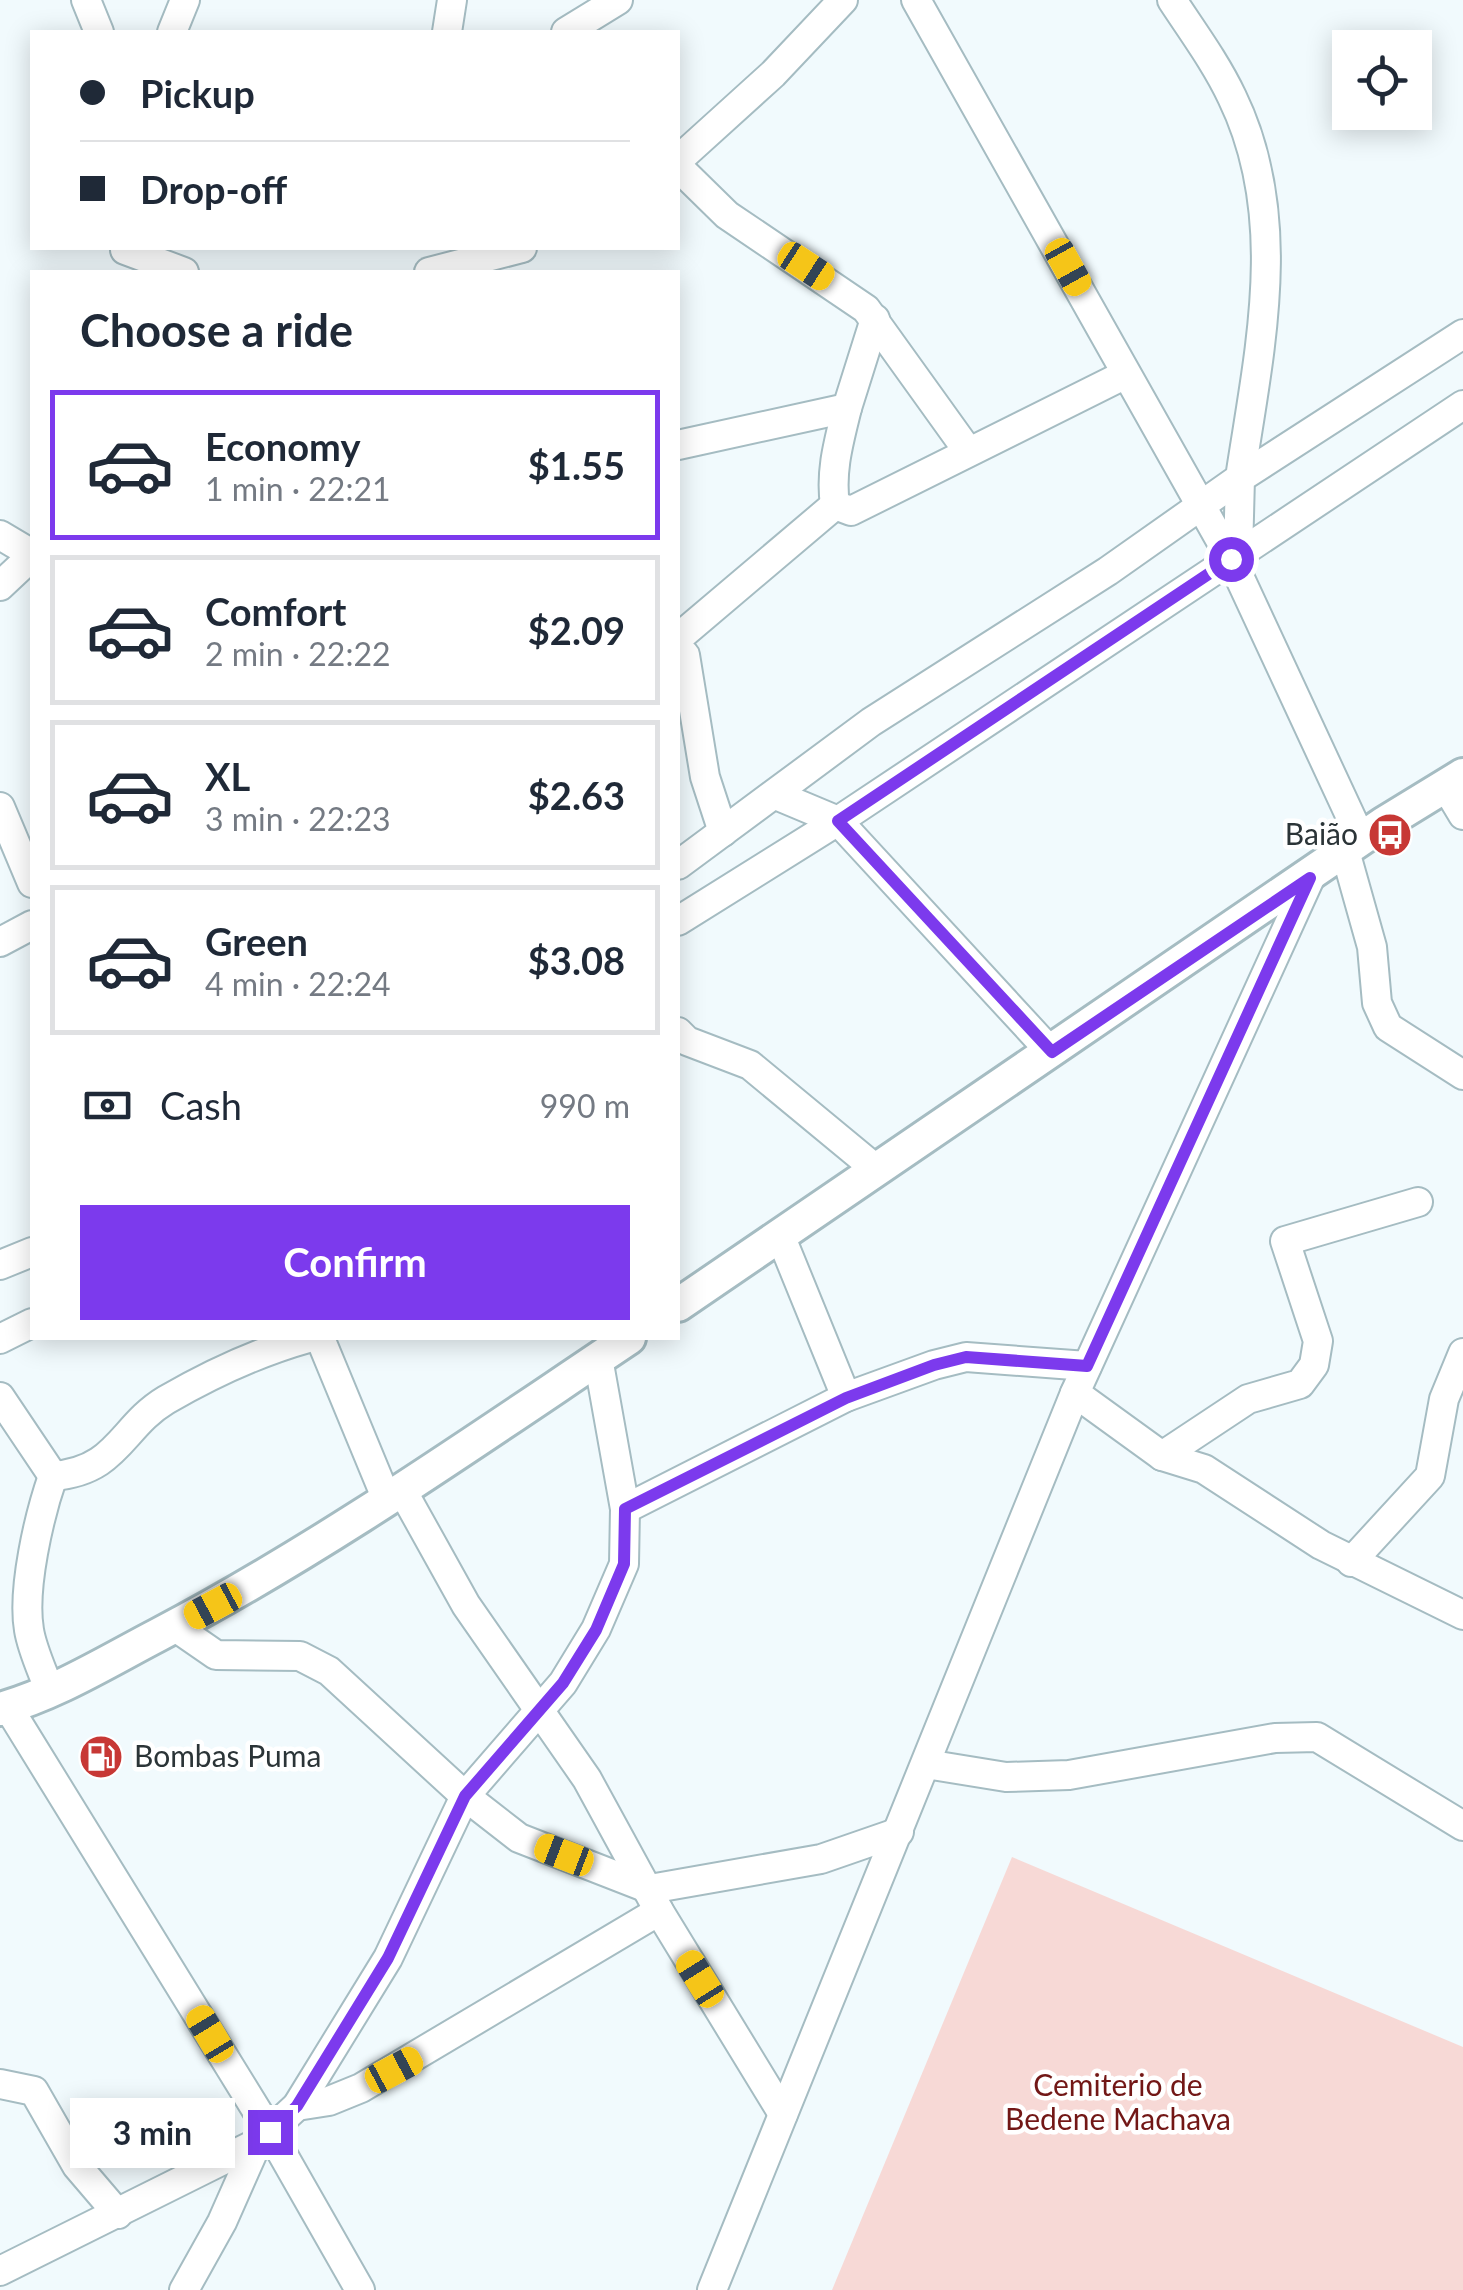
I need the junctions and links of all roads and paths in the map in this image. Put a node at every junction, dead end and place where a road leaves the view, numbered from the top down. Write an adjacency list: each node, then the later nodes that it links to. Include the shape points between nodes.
1 (86, 0): 8 (street)
2 (185, 0): 9 (street)
3 (452, 0): 10 (street)
4 (618, 0): 11 (street)
5 (843, 0): 12 (street)
6 (916, 0): 20 (street)
7 (1172, 0): 25 (street, via 1234,100 1258,167 1269,245)
8 (97, 30)
9 (173, 30)
10 (447, 30)
11 (569, 30)
12 (680, 162)
13 (680, 166): 18 (street, via 726,214)
14 (508, 250): 17 (street)
15 (124, 257): 16 (street)
16 (176, 270)
17 (443, 270)
18 (875, 319): 22 (street); 24 (street)
19 (1463, 334): 25 (street)
20 (1126, 374): 24 (street); 27 (street)
21 (1463, 405): 30 (street)
22 (847, 408): 23 (street); 26 (street, via 834,459)
23 (680, 445)
24 (968, 450): 26 (street, via 863,507)
25 (1240, 478): 27 (street); 30 (street)
26 (835, 505): 33 (street)
27 (1200, 508): 30 (street); 36 (street, via 871,722)
28 (0, 535): 29 (street)
29 (30, 554)
30 (1235, 556): 39 (street); 41 (street)
31 (30, 557): 32 (street)
32 (0, 586)
33 (680, 636)
34 (680, 650): 40 (street, via 705,778)
35 (1454, 780): 38 (street); 41 (main road)
36 (776, 795): 39 (street); 40 (street)
37 (0, 807): 43 (street)
38 (1463, 815)
39 (838, 821): 45 (street); 49 (street)
40 (723, 832): 42 (street)
41 (1353, 845): 44 (main road); 50 (street, via 1377,1003 1388,1027)
42 (680, 864)
43 (30, 878)
44 (1310, 878): 49 (main road); 64 (street)
45 (680, 920)
46 (30, 927): 47 (street)
47 (0, 942)
48 (680, 1034): 51 (street, via 750,1065)
49 (1052, 1052): 51 (main road)
50 (1463, 1075)
51 (878, 1170): 53 (main road)
52 (1418, 1202): 68 (street, via 1285,1242 1318,1341 1314,1366 1300,1384 1248,1399)
53 (780, 1235): 56 (main road); 67 (street)
54 (30, 1253): 55 (street)
55 (0, 1265)
56 (680, 1303)
57 (30, 1324): 58 (street)
58 (0, 1339)
59 (301, 1340): 69 (street, via 166,1400 108,1457)
60 (321, 1340): 70 (street)
61 (625, 1340): 63 (main road)
62 (1463, 1353): 72 (street, via 1444,1399 1430,1476)
63 (598, 1358): 70 (main road); 71 (street)
64 (1087, 1366): 65 (street); 67 (street, via 966,1357)
65 (1074, 1393): 68 (street); 78 (street)
66 (0, 1397): 69 (street)
67 (846, 1398): 71 (street)
68 (1162, 1456): 72 (street, via 1204,1469)
69 (53, 1476): 75 (street, via 27,1590 29,1634)
70 (395, 1495): 74 (main road); 77 (street)
71 (625, 1509): 77 (street, via 624,1564 596,1630)
72 (1351, 1562): 73 (street)
73 (1463, 1614)
74 (174, 1626): 75 (main road); 79 (street, via 216,1654 300,1656 329,1671)
75 (49, 1688): 76 (main road)
76 (4, 1708): 86 (street)
77 (538, 1713): 79 (street); 82 (street, via 587,1778)
78 (926, 1764): 80 (street, via 1006,1777 1069,1776 1275,1738 1317,1738); 81 (street)
79 (465, 1796): 82 (street, via 520,1838); 84 (street, via 388,1958)
80 (1463, 1826)
81 (899, 1832): 82 (street); 85 (street)
82 (655, 1900): 84 (street, via 378,2079 329,2101); 85 (street)
83 (0, 2084): 87 (street, via 34,2091 78,2166)
84 (297, 2106): 86 (street)
85 (783, 2114): 91 (street)
86 (263, 2137): 87 (street); 89 (street); 90 (street)
87 (118, 2214): 88 (street)
88 (0, 2271)
89 (184, 2290)
90 (360, 2290)
91 (712, 2290)

